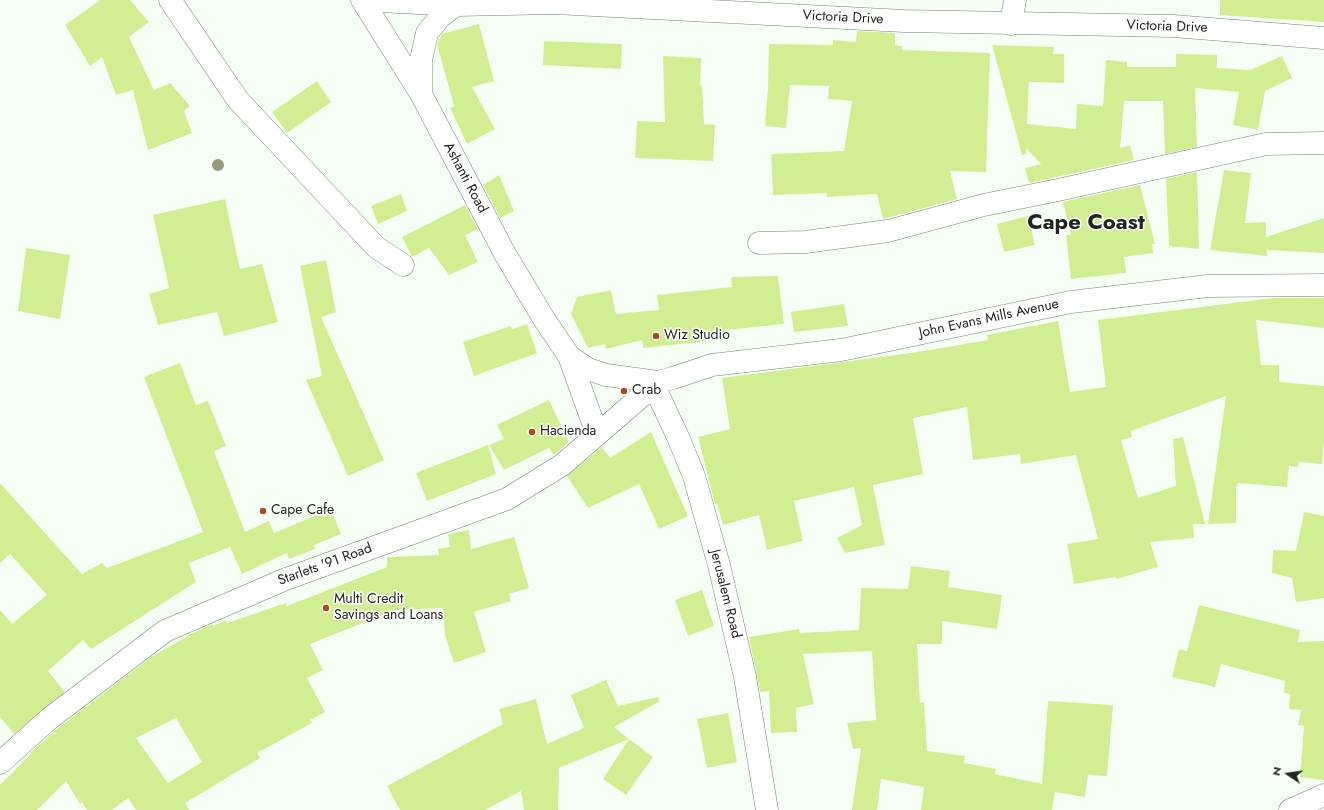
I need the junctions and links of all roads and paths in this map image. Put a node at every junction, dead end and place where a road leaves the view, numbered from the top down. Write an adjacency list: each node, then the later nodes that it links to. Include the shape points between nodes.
1 (170, 0): 10 (street, via 238,100 376,247)
2 (362, 0): 4 (street, Victoria Drive); 7 (street, Ashanti Road)
3 (1015, 0): 5 (street)
4 (456, 5): 5 (street, Victoria Drive, via 555,3); 7 (street, via 440,17 427,33 421,60)
5 (1011, 24): 6 (street, Victoria Drive, via 1173,26)
6 (1324, 38)
7 (421, 94): 12 (street, Ashanti Road, via 505,254)
8 (1324, 143): 9 (street, via 1266,144 984,205 888,231 805,242)
9 (759, 243)
10 (403, 265)
11 (1324, 285): 13 (street, John Evans Mills Avenue, via 1208,286 1071,302 841,350 712,365)
12 (570, 356): 13 (street, Ashanti Road, via 588,369 606,375); 14 (street, Ashanti Road)
13 (656, 384): 14 (street, Starlets '91 Road); 17 (street, Jerusalem Road, via 694,476 720,565 745,677)
14 (597, 434): 15 (street, Starlets '91 Road, via 562,465 507,499 286,579 165,631 49,719)
15 (0, 763)
16 (1324, 795): 18 (street)
17 (767, 810)
18 (1290, 810)

